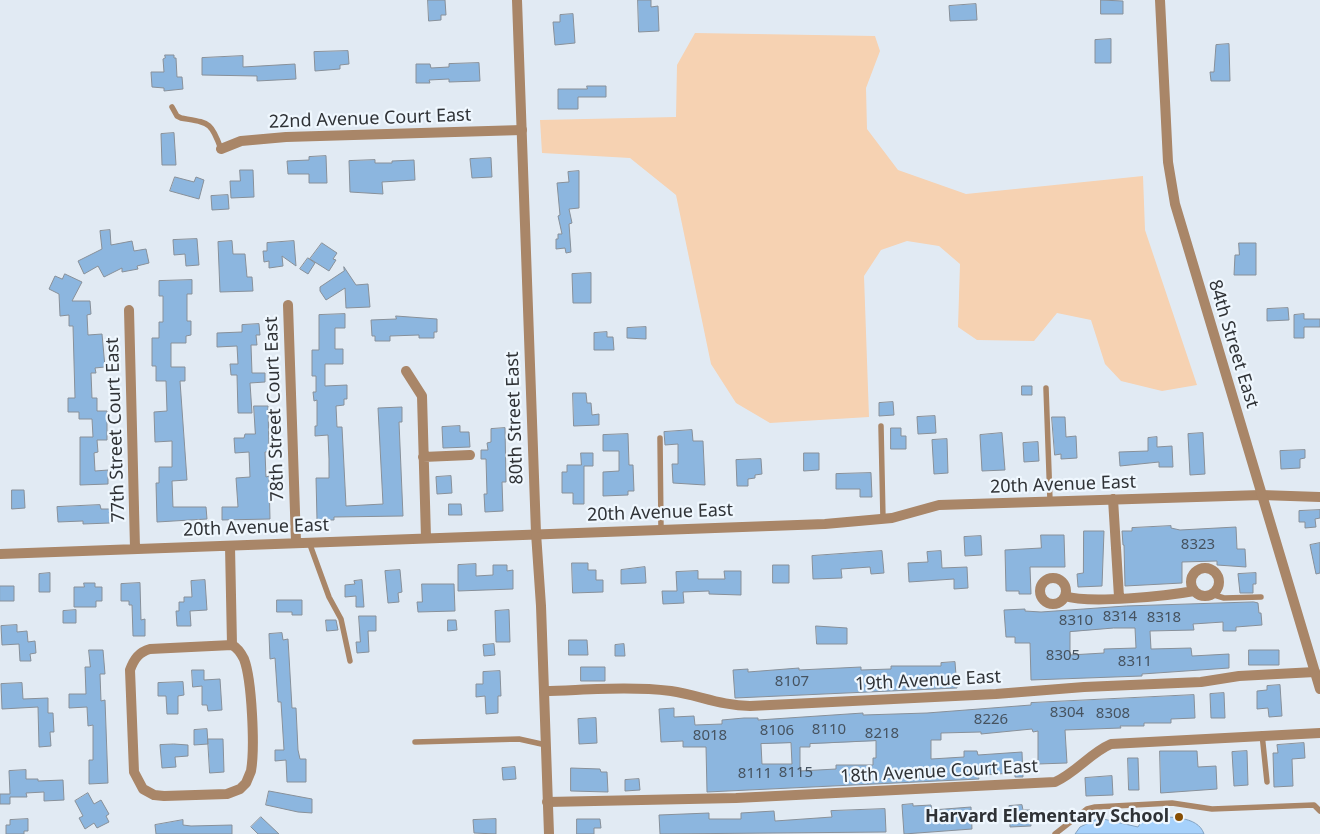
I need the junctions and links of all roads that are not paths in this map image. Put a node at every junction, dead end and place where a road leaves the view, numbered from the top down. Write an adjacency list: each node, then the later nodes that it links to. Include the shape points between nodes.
1 (517, 0): 4 (street, 80th Street East)
2 (1160, 0): 14 (street, 84th Street East, via 1168,162 1175,204)
3 (172, 107): 5 (lane, via 181,118 210,125)
4 (522, 130): 5 (street, 22nd Avenue Court East, via 286,136 241,141); 20 (street, 80th Street East)
5 (222, 148)
6 (288, 305): 22 (street, 78th Street Court East)
7 (129, 310): 25 (street, 77th Street Court East)
8 (406, 371): 13 (street, via 422,396)
9 (1046, 388): 17 (lane)
10 (881, 426): 18 (lane)
11 (660, 438): 19 (lane)
12 (470, 456): 13 (street)
13 (423, 458): 21 (street)
14 (1261, 495): 15 (street, 20th Avenue East); 16 (street, 20th Avenue East); 34 (street, 84th Street East)
15 (1320, 497)
16 (1113, 499): 17 (street, 20th Avenue East); 30 (street)
17 (1050, 501): 18 (street, 20th Avenue East, via 939,505)
18 (883, 519): 19 (street, 20th Avenue East)
19 (661, 529): 20 (street, 20th Avenue East)
20 (536, 533): 21 (street, 20th Avenue East); 36 (street, 80th Street East)
21 (426, 538): 23 (street, 20th Avenue East)
22 (296, 542): 23 (street, 20th Avenue East); 24 (street, 20th Avenue East)
23 (309, 542): 33 (lane, via 329,597 341,619)
24 (230, 546): 25 (street, 20th Avenue East); 32 (street)
25 (135, 548): 26 (street, 20th Avenue East)
26 (0, 554)
27 (1194, 591): 28 (street, via 1202,596); 28 (street, via 1191,581 1194,572 1208,568 1218,577 1218,587); 30 (street)
28 (1212, 594): 31 (lane, via 1224,598)
29 (1065, 596): 30 (street, via 1075,599)
30 (1119, 597)
31 (1261, 597)
32 (232, 645): 32 (street, via 150,649 139,654 133,662 130,670 134,772 148,793 164,796 227,794 240,789 250,775 248,676 243,657)
33 (350, 661)
34 (1315, 672): 35 (street, 84th Street East); 36 (street, 19th Avenue East, via 1240,676 1201,682 750,706 729,706 674,692 645,689)
35 (1320, 689)
36 (544, 691): 40 (street, 80th Street East)
37 (1320, 733): 38 (street, 18th Avenue Court East)
38 (1262, 734): 41 (lane); 42 (street, 18th Avenue Court East, via 1111,744 1056,782 746,798)
39 (415, 742): 40 (lane, via 518,739)
40 (546, 745): 42 (street, 80th Street East)
41 (1267, 782)
42 (548, 802): 44 (street, 80th Street East)
43 (1320, 811): 45 (lane, via 1314,805 1212,809 1172,803 1095,806)
44 (549, 834)
45 (1055, 834)

